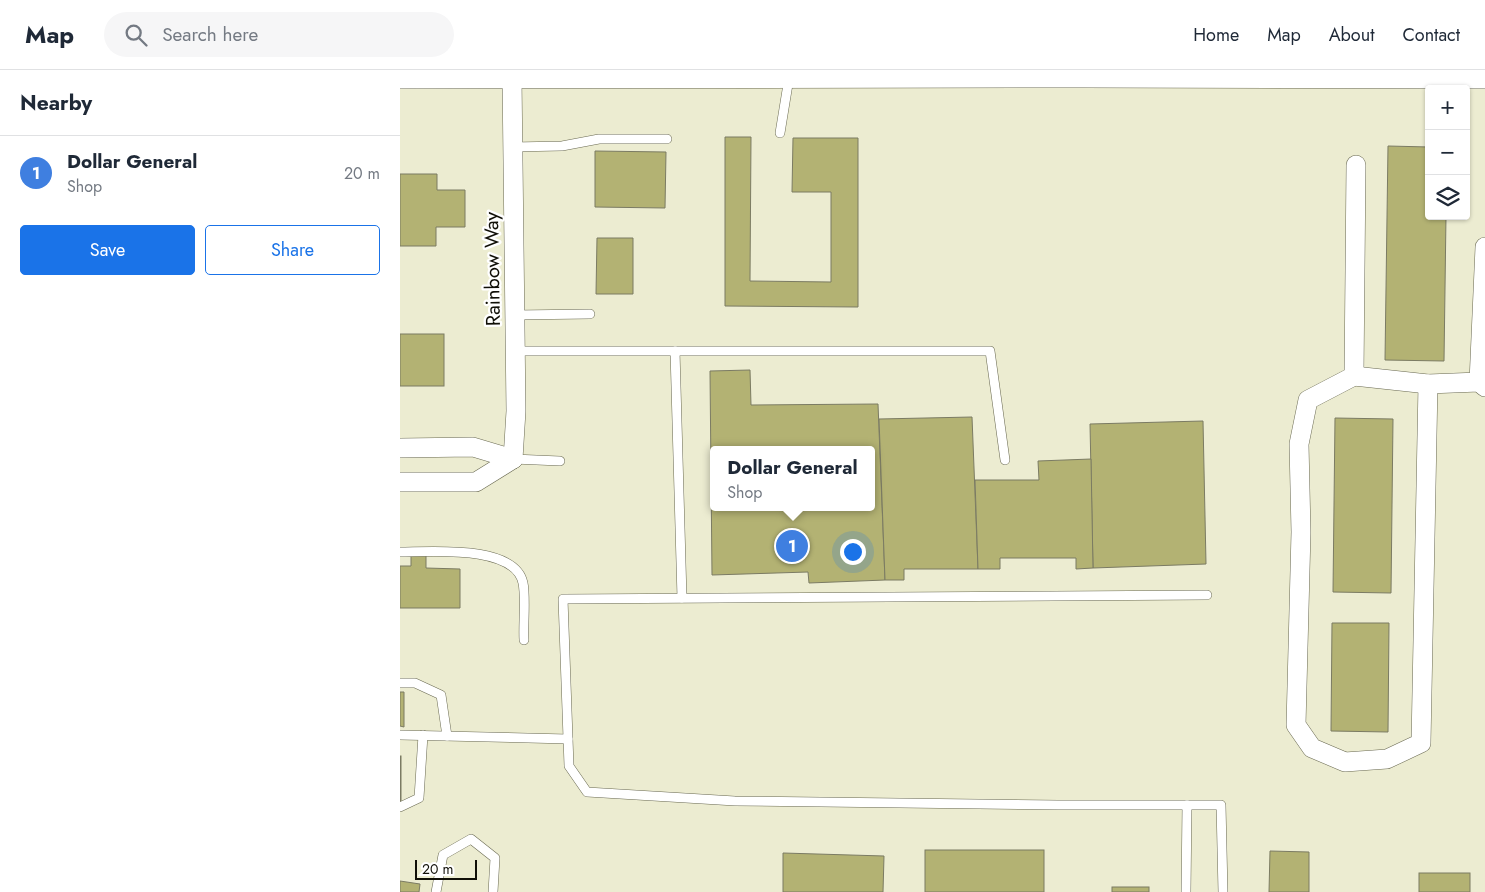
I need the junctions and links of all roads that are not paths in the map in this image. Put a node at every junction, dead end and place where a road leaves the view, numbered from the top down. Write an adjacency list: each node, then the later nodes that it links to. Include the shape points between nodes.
1 (469, 74): 4 (street); 6 (street)
2 (536, 74): 3 (street); 4 (street)
3 (625, 74): 5 (street)
4 (512, 78): 10 (street, Rainbow Way)
5 (789, 78): 7 (street); 8 (lane)
6 (400, 79)
7 (1485, 79)
8 (780, 133)
9 (667, 140): 10 (lane, via 599,140 562,146)
10 (513, 148): 14 (street, Rainbow Way)
11 (1356, 165): 17 (street)
12 (1485, 247): 19 (street)
13 (590, 314): 14 (lane)
14 (515, 315): 15 (street, Rainbow Way)
15 (515, 350): 16 (lane); 21 (street, Rainbow Way)
16 (675, 351): 22 (lane, via 990,350); 27 (lane)
17 (1354, 376): 18 (street); 18 (street, via 1308,400 1299,444 1301,532 1296,725 1312,748 1345,762 1387,759 1421,743)
18 (1428, 384): 19 (street)
19 (1482, 385)
20 (400, 448): 21 (street, via 473,447)
21 (514, 458): 23 (lane); 24 (street, via 476,482)
22 (1005, 460)
23 (560, 461)
24 (400, 482)
25 (400, 552): 28 (lane, via 475,553 495,557 516,569 523,582)
26 (1207, 595): 27 (lane)
27 (682, 598): 33 (lane, via 562,599)
28 (524, 640)
29 (400, 683): 32 (lane, via 415,683 441,695)
30 (400, 735): 31 (lane)
31 (423, 735): 32 (lane); 35 (lane, via 419,798)
32 (447, 736): 33 (lane)
33 (568, 739): 34 (lane, via 569,766 587,792 735,801)
34 (1186, 805): 38 (lane); 39 (lane, via 1221,805)
35 (400, 807)
36 (436, 892): 37 (lane, via 443,855 471,839 495,858)
37 (493, 892)
38 (1186, 892)
39 (1223, 892)

